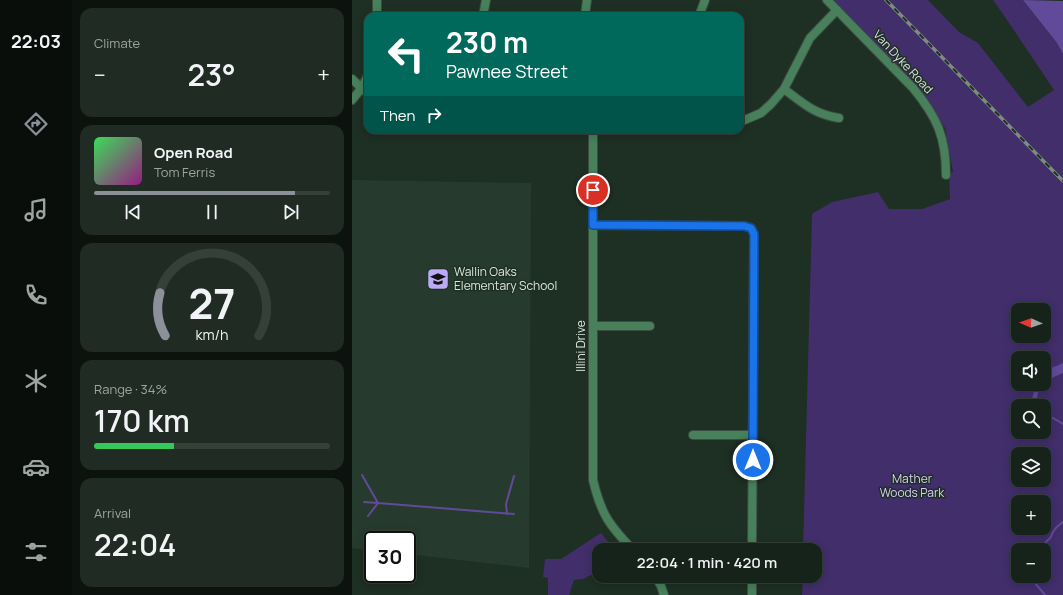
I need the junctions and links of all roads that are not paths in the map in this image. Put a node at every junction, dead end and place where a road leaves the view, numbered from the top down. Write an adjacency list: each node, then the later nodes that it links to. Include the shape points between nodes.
1 (377, 0): 7 (street)
2 (486, 0): 8 (street)
3 (587, 0): 9 (street)
4 (705, 0): 10 (street)
5 (827, 0): 6 (street, Van Dyke Road)
6 (837, 10): 14 (street, via 810,38); 20 (street, Van Dyke Road, via 924,102 940,133 946,154)
7 (377, 12)
8 (484, 12)
9 (586, 12)
10 (701, 12)
11 (352, 79): 13 (street)
12 (364, 83): 13 (street)
13 (361, 89): 15 (street); 16 (street)
14 (784, 89): 17 (street, via 811,110); 18 (street, via 761,113)
15 (364, 91)
16 (352, 100)
17 (839, 118)
18 (744, 120)
19 (593, 134): 21 (street, Illini Drive)
20 (946, 175)
21 (593, 225): 22 (street, Illini Drive); 25 (street, via 751,228 754,234)
22 (593, 326): 23 (street); 26 (street, Illini Drive, via 593,480 604,515)
23 (650, 326)
24 (692, 435): 25 (street)
25 (753, 435): 27 (street)
26 (626, 543)
27 (752, 543)
28 (659, 583): 30 (street)
29 (752, 583): 31 (street)
30 (664, 595)
31 (752, 595)

